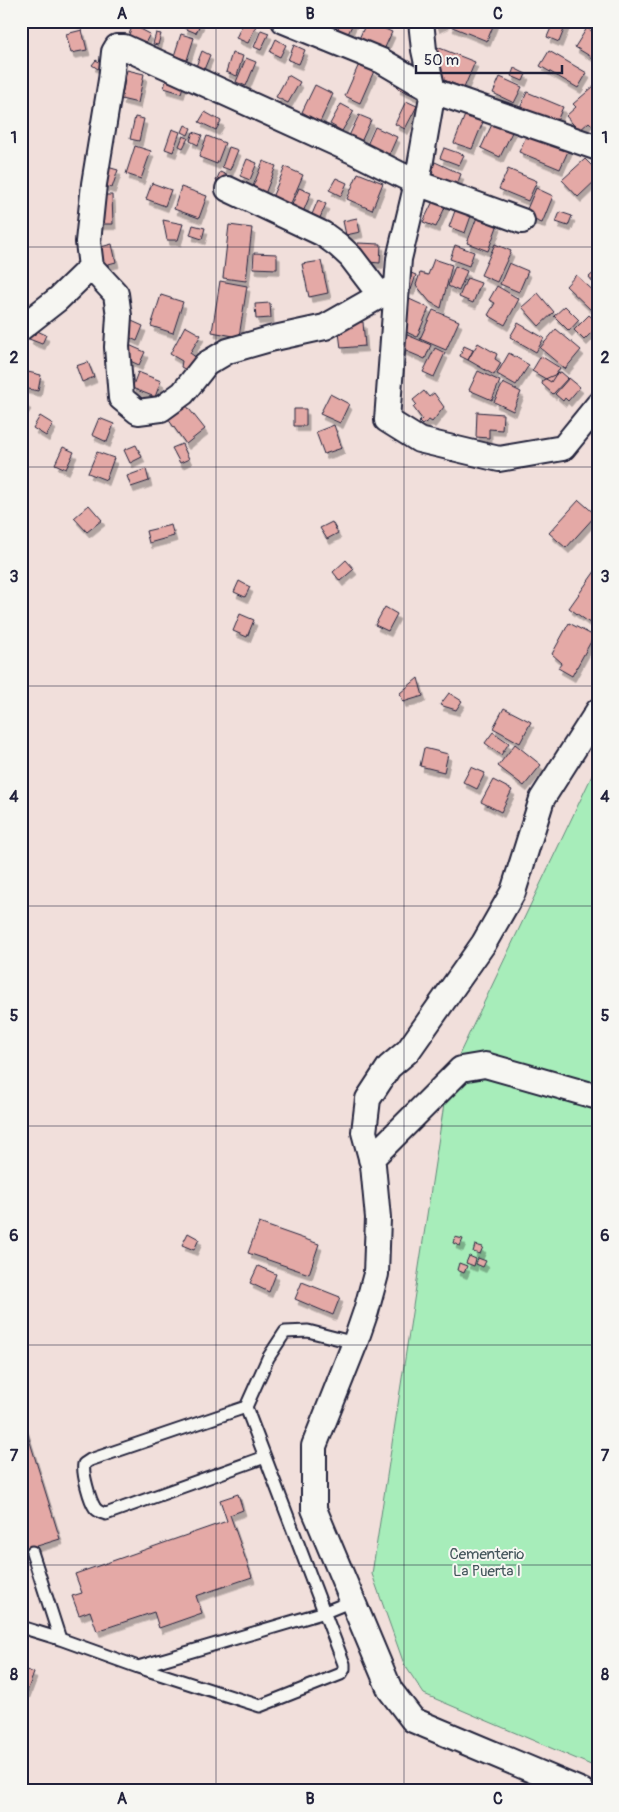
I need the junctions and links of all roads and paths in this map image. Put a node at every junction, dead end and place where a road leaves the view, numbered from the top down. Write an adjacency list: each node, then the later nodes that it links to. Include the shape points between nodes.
1 (284, 21): 3 (street, via 382,61)
2 (421, 21): 3 (street)
3 (433, 91): 4 (street); 5 (street)
4 (598, 148)
5 (417, 183): 7 (street); 8 (street, via 124,47 117,47 90,211 88,242); 9 (street)
6 (228, 189): 9 (street, via 323,234)
7 (522, 221)
8 (91, 267): 9 (street, via 116,294 121,398 138,412 161,409 183,393 206,364 228,351 325,327); 10 (street)
9 (388, 291): 11 (street, via 387,420 419,440 499,459 563,448)
10 (21, 328)
11 (598, 405)
12 (598, 712): 14 (street, via 542,799 513,892 484,943 408,1051 389,1067 368,1099 364,1132)
13 (598, 1097): 14 (street, via 486,1065 460,1070)
14 (372, 1159): 15 (street, via 378,1218 376,1274)
15 (355, 1343): 16 (lane, via 308,1331 285,1332 268,1358); 19 (street, via 314,1446 314,1510)
16 (246, 1407): 17 (lane); 17 (lane, via 84,1464 83,1472 95,1508 106,1514)
17 (265, 1457): 20 (lane)
18 (32, 1552): 22 (lane)
19 (352, 1601): 20 (lane); 24 (street, via 390,1690 413,1720)
20 (325, 1612): 23 (lane); 23 (lane, via 344,1664 341,1674 260,1706)
21 (21, 1627): 22 (lane)
22 (60, 1639): 23 (lane)
23 (138, 1667)
24 (582, 1791)

